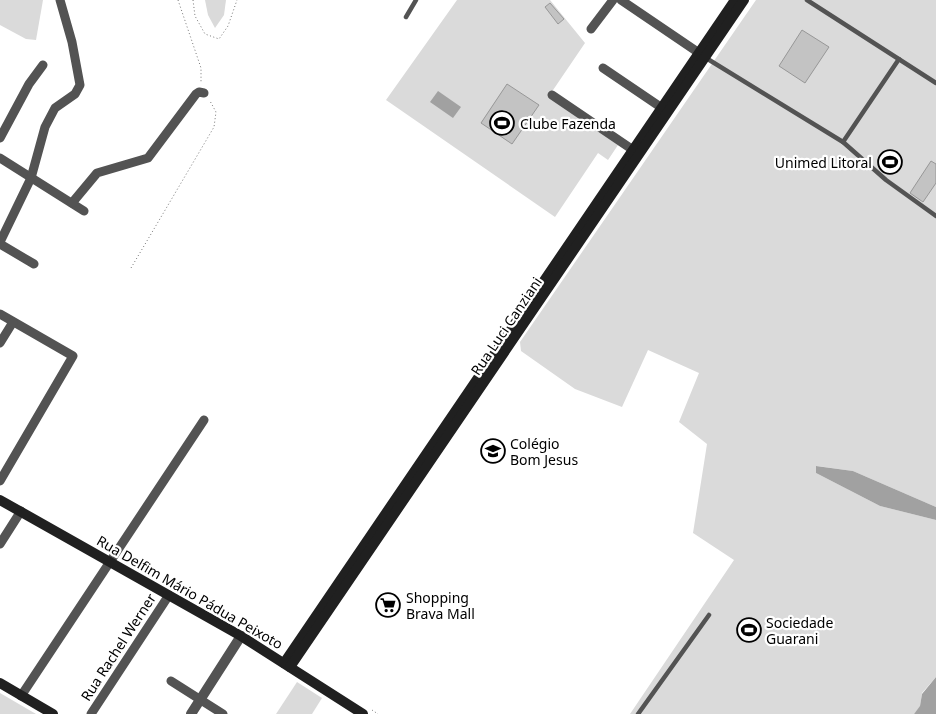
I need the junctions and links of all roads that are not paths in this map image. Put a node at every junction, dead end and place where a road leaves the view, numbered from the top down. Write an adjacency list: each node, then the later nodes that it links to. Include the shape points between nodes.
1 (60, 0): 22 (street, via 80,85 75,94 55,108 45,127)
2 (416, 0): 8 (lane)
3 (614, 0): 9 (street)
4 (621, 0): 10 (street)
5 (735, 0): 10 (main road, Rua Luci Canziani)
6 (744, 0): 10 (main road, Rua Luci Canziani)
7 (808, 0): 11 (lane)
8 (406, 17)
9 (591, 29)
10 (702, 56): 17 (main road, Rua Luci Canziani); 19 (lane); 20 (main road, Rua Luci Canziani)
11 (899, 58): 14 (lane); 19 (lane)
12 (43, 64): 18 (street)
13 (603, 68): 17 (street)
14 (936, 83)
15 (201, 93): 23 (street, via 148,158 97,172)
16 (552, 96): 20 (street)
17 (662, 108): 20 (main road, Rua Luci Canziani)
18 (0, 138)
19 (843, 142): 25 (lane, via 886,180)
20 (636, 152): 40 (main road, Rua Luci Canziani)
21 (0, 158): 22 (street)
22 (31, 178): 23 (street); 26 (street)
23 (72, 203): 24 (street)
24 (84, 211)
25 (936, 216)
26 (0, 243): 27 (street)
27 (34, 264)
28 (0, 314): 29 (street)
29 (13, 322): 30 (street); 32 (street, via 72,356)
30 (0, 343)
31 (204, 420): 36 (street)
32 (0, 481)
33 (0, 500): 34 (main road, Rua Delfim Mário Pádua Peixoto)
34 (20, 511): 35 (street); 36 (main road, Rua Delfim Mário Pádua Peixoto)
35 (0, 544)
36 (110, 560): 37 (main road, Rua Delfim Mário Pádua Peixoto); 43 (street)
37 (169, 595): 39 (main road, Rua Delfim Mário Pádua Peixoto); 47 (street, Rua Rachel Werner)
38 (709, 615): 50 (lane)
39 (241, 636): 40 (main road, Rua Delfim Mário Pádua Peixoto); 44 (street)
40 (287, 665): 45 (main road, Rua Delfim Mário Pádua Peixoto)
41 (171, 680): 44 (street)
42 (0, 683): 43 (main road)
43 (21, 696): 46 (main road)
44 (201, 700): 48 (street); 49 (street)
45 (367, 712)
46 (53, 714)
47 (91, 714)
48 (191, 714)
49 (223, 714)
50 (638, 714)

